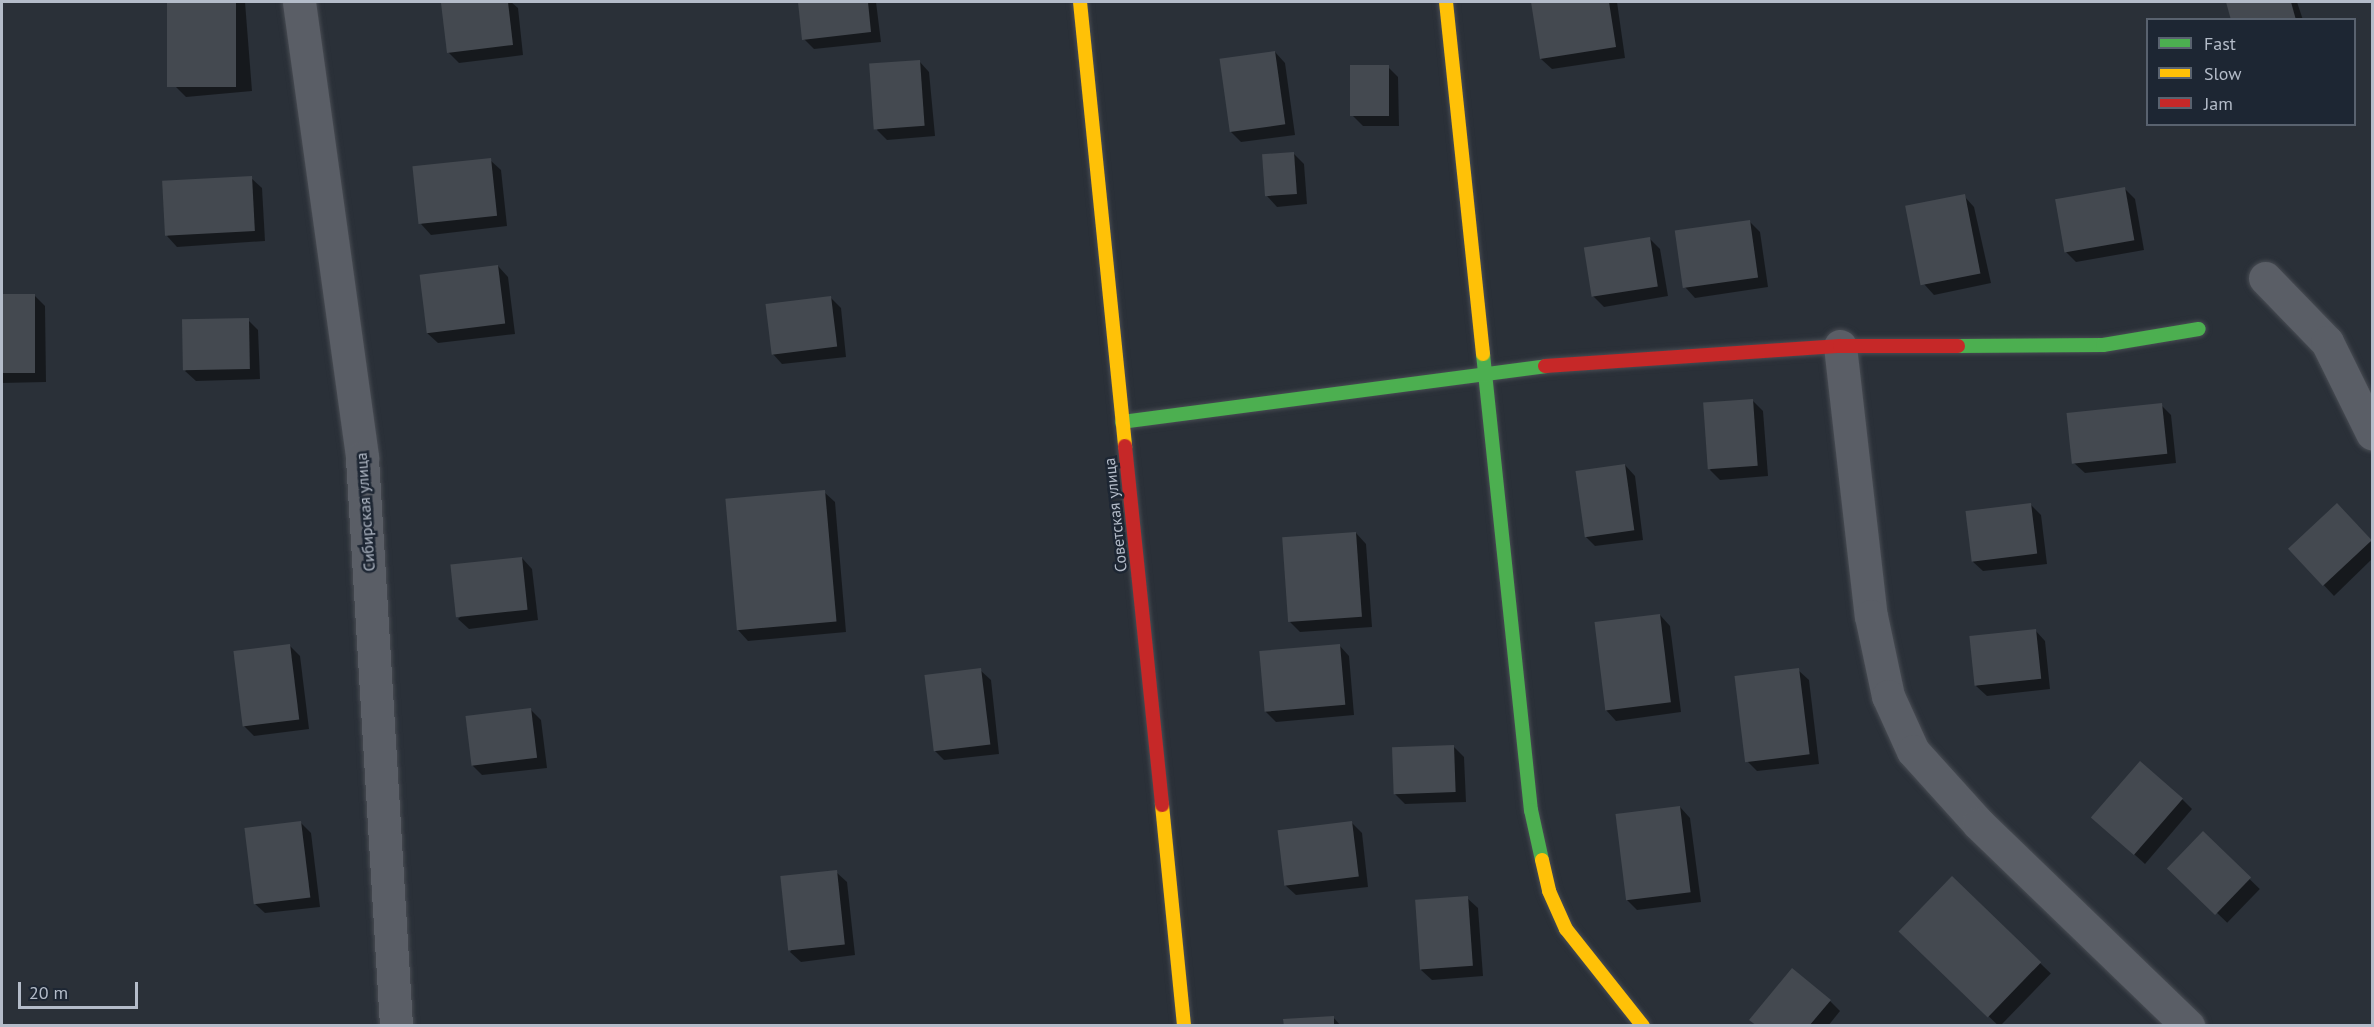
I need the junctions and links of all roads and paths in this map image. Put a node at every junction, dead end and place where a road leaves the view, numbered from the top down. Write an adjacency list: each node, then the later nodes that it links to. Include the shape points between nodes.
1 (299, 2): 10 (street, Сибирская улица, via 362,458)
2 (1080, 2): 8 (street, Советская улица)
3 (1446, 2): 7 (street)
4 (2265, 278): 9 (street, via 2327,342)
5 (2199, 329): 6 (street, via 2103,345)
6 (1840, 346): 7 (street, via 1590,360); 13 (street, via 1871,616 1888,696 1913,751 1979,824)
7 (1485, 373): 8 (street); 12 (street, via 1531,810 1550,891 1566,929)
8 (1122, 422): 11 (street, Советская улица)
9 (2373, 433)
10 (396, 1026)
11 (1184, 1026)
12 (1643, 1026)
13 (2188, 1026)

